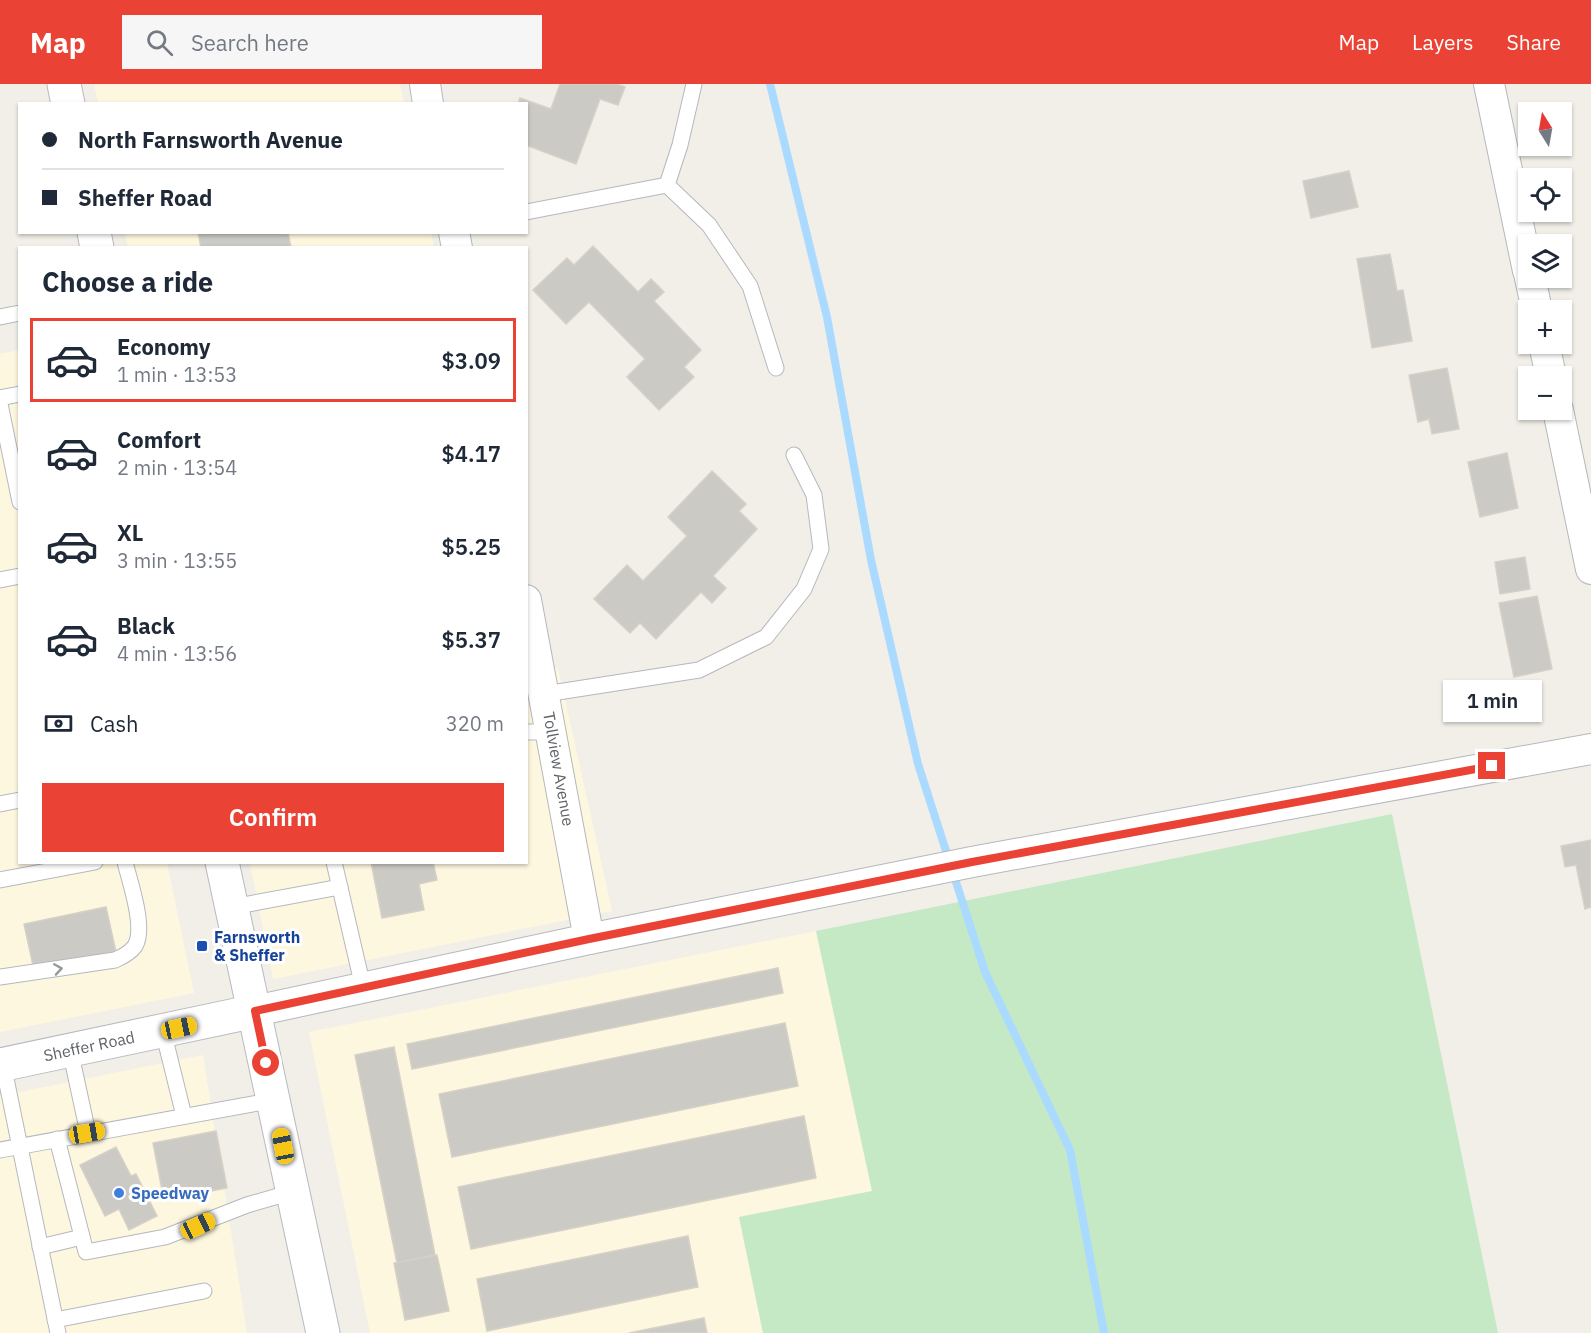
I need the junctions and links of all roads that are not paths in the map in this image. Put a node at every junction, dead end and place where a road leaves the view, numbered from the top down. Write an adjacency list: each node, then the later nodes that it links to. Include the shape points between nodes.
1 (64, 84): 5 (main road)
2 (425, 84): 6 (street)
3 (694, 84): 7 (lane)
4 (1489, 84): 9 (street)
5 (68, 102)
6 (429, 102)
7 (667, 185): 8 (lane); 12 (lane, via 709,225 750,286)
8 (528, 212)
9 (1520, 234)
10 (18, 313): 11 (lane)
11 (0, 317)
12 (777, 368)
13 (18, 394): 14 (lane)
14 (0, 398)
15 (0, 404): 18 (lane)
16 (1560, 420): 19 (street)
17 (794, 455): 23 (lane, via 814,495 821,549 804,589 766,637 699,670)
18 (18, 492)
19 (1591, 569)
20 (18, 576): 21 (lane)
21 (0, 580)
22 (528, 609): 23 (street, Tollview Avenue)
23 (546, 694): 24 (street, Tollview Avenue)
24 (540, 732): 35 (street, Tollview Avenue)
25 (1591, 749): 35 (street, Sheffer Road, via 972,862)
26 (18, 800): 27 (lane)
27 (0, 804)
28 (84, 864): 32 (lane)
29 (125, 864): 36 (lane, one-way to 29, via 115,960 128,954 137,939 139,922)
30 (222, 864): 34 (main road)
31 (334, 864): 33 (lane)
32 (0, 880)
33 (340, 887): 34 (lane); 37 (lane)
34 (232, 907): 38 (main road)
35 (589, 939): 37 (street, Sheffer Road)
36 (0, 977)
37 (363, 987): 38 (street, Sheffer Road)
38 (255, 1011): 39 (main road, Sheffer Road); 42 (main road)
39 (163, 1031): 40 (main road, Sheffer Road); 43 (lane)
40 (70, 1050): 41 (main road, Sheffer Road); 44 (lane)
41 (1, 1065): 46 (lane)
42 (274, 1100): 43 (lane); 48 (main road)
43 (184, 1116): 44 (lane)
44 (87, 1133): 45 (lane)
45 (57, 1139): 46 (lane); 49 (lane)
46 (19, 1146): 47 (lane); 50 (lane)
47 (0, 1150)
48 (292, 1192): 49 (lane, via 165,1237 86,1252); 53 (main road)
49 (82, 1237): 50 (lane)
50 (40, 1247): 52 (lane)
51 (204, 1291): 52 (lane)
52 (56, 1326)
53 (323, 1333)

